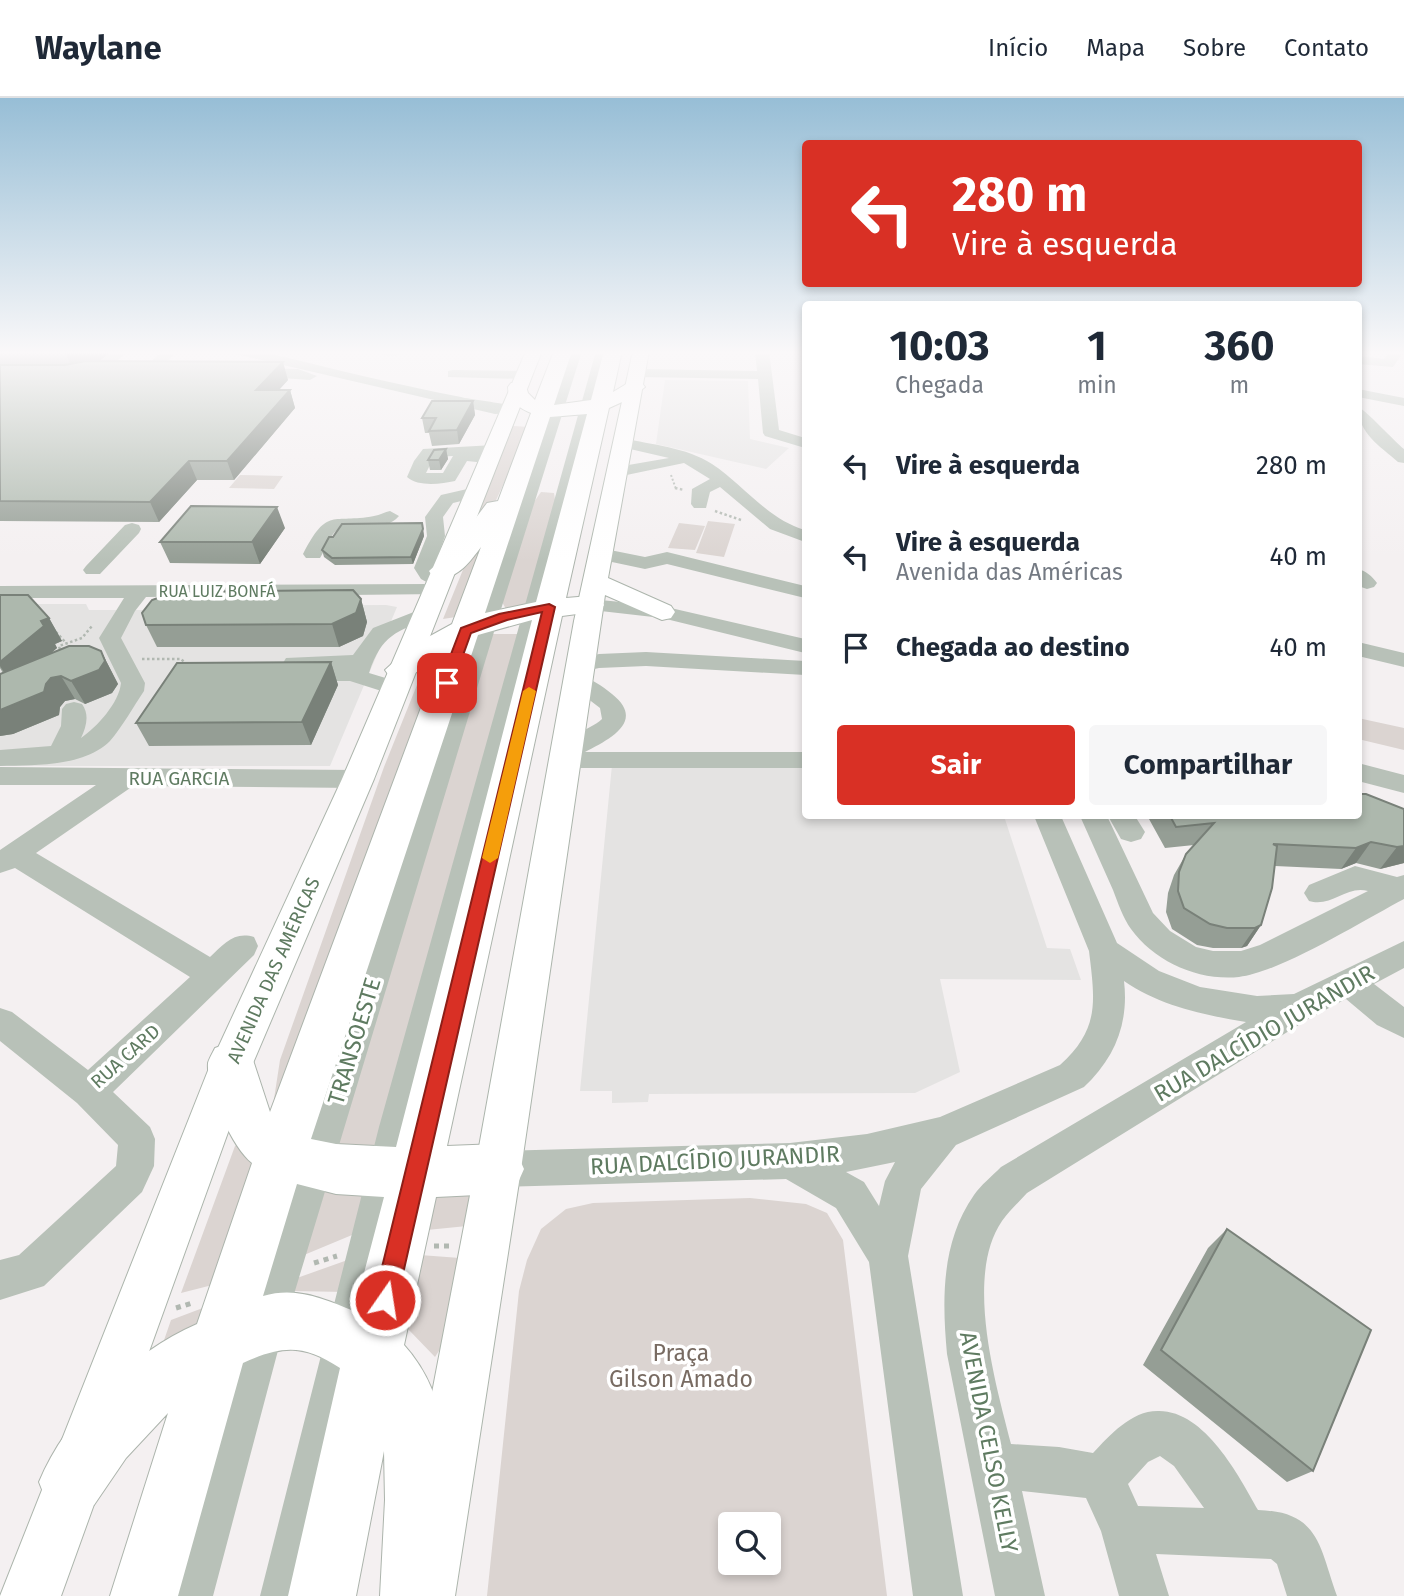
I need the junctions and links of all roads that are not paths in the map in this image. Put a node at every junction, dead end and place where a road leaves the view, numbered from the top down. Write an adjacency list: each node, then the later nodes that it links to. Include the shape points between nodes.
1 (506, 421): 25 (main road, AVENIDA DAS AMÉRICAS)
2 (544, 421): 17 (highway)
3 (547, 421): 17 (street, via 548,443 538,475)
4 (587, 421): 29 (street, via 564,494)
5 (592, 421): 29 (highway)
6 (627, 421): 10 (main road)
7 (769, 421): 9 (street, via 771,433)
8 (1365, 421): 12 (street)
9 (802, 442)
10 (623, 443): 11 (street); 15 (main road)
11 (647, 449): 13 (street); 14 (street)
12 (1404, 458)
13 (687, 459): 14 (street); 16 (street, via 702,464)
14 (646, 467): 15 (street)
15 (617, 472): 23 (main road)
16 (721, 480): 18 (street, via 701,489); 21 (street, via 774,525)
17 (525, 481): 25 (highway, via 504,488 496,508); 31 (street)
18 (700, 504)
19 (390, 516): 22 (street, via 376,523 335,525 325,532)
20 (132, 529): 24 (street)
21 (802, 535)
22 (313, 554)
23 (600, 554): 27 (street, via 642,563 667,558); 29 (main road)
24 (93, 570)
25 (438, 580): 26 (street, RUA LUIZ BONFÁ); 31 (main road, AVENIDA DAS AMÉRICAS)
26 (141, 591): 28 (street, RUA LUIZ BONFÁ); 41 (street, via 110,638 133,683 132,691 99,738)
27 (802, 591)
28 (0, 592)
29 (567, 600): 30 (main road); 31 (highway); 38 (main road); 69 (highway)
30 (662, 612): 32 (street)
31 (458, 622): 35 (street, via 376,634); 39 (main road, AVENIDA DAS AMÉRICAS); 39 (highway); 66 (highway, AVENIDA DAS AMÉRICAS)
32 (802, 645)
33 (1362, 650): 34 (street)
34 (1404, 660)
35 (359, 668): 37 (street); 39 (street, via 359,677)
36 (802, 668): 38 (street, via 646,659 599,661)
37 (272, 669)
38 (580, 674): 42 (main road)
39 (398, 679): 47 (main road, AVENIDA DAS AMÉRICAS)
40 (74, 709): 41 (street, via 73,731)
41 (60, 753): 44 (street)
42 (567, 755): 43 (street); 68 (main road)
43 (802, 760)
44 (1, 771): 46 (street, RUA GARCIA)
45 (1364, 774): 48 (street); 49 (street)
46 (126, 778): 47 (street, RUA GARCIA); 52 (street)
47 (358, 779): 63 (main road, AVENIDA DAS AMÉRICAS)
48 (1404, 784)
49 (1404, 792)
50 (1049, 819): 56 (street, RUA DALCÍDIO JURANDIR)
51 (1095, 819): 53 (street, via 1142,920 1158,940 1188,958 1213,964 1241,964 1271,954)
52 (8, 859): 58 (street)
53 (1402, 887): 54 (street, via 1355,877)
54 (1319, 893)
55 (243, 946): 58 (street, RUA CARD)
56 (1105, 951): 60 (street, via 1148,980 1198,1000 1257,1010); 65 (street, RUA DALCÍDIO JURANDIR, via 1110,1008 1100,1048 1087,1064 1073,1076)
57 (1404, 953): 59 (street, RUA DALCÍDIO JURANDIR)
58 (213, 975): 64 (street, RUA CARD)
59 (1348, 981): 60 (street, RUA DALCÍDIO JURANDIR); 62 (street)
60 (1298, 1008): 70 (street, RUA DALCÍDIO JURANDIR, via 1014,1180 997,1194)
61 (0, 1022): 64 (street, RUA CARD)
62 (1404, 1024)
63 (232, 1063): 66 (highway, via 247,1121 261,1140); 77 (main road, AVENIDA DAS AMÉRICAS)
64 (89, 1092): 72 (street, via 137,1139 130,1179 30,1272)
65 (943, 1133): 67 (street, RUA DALCÍDIO JURANDIR, via 867,1152); 71 (street, via 904,1181)
66 (297, 1161): 69 (highway); 73 (highway, AVENIDA DAS AMÉRICAS)
67 (790, 1161): 68 (street, RUA DALCÍDIO JURANDIR); 71 (street, via 850,1195)
68 (498, 1168): 69 (highway); 86 (main road)
69 (400, 1171): 74 (highway)
70 (971, 1247): 75 (street, AVENIDA CELSO KELLY, via 964,1281 967,1357)
71 (888, 1256): 87 (street)
72 (0, 1280)
73 (242, 1333): 74 (highway, via 289,1320 309,1323); 77 (highway, via 162,1378 135,1401 95,1444); 81 (highway, AVENIDA DAS AMÉRICAS); 82 (street)
74 (358, 1345): 83 (street); 84 (highway); 85 (highway, via 407,1406 416,1494)
75 (993, 1466): 76 (street); 88 (street, AVENIDA CELSO KELLY)
76 (1101, 1478): 78 (street); 79 (street, via 1144,1436 1160,1434 1182,1441)
77 (71, 1482): 80 (main road, AVENIDA DAS AMÉRICAS)
78 (1124, 1530): 79 (street); 89 (street)
79 (1263, 1534): 90 (street, via 1296,1549)
80 (30, 1596)
81 (144, 1596)
82 (188, 1596)
83 (285, 1596)
84 (322, 1596)
85 (414, 1596)
86 (425, 1596)
87 (938, 1596)
88 (1020, 1596)
89 (1144, 1596)
90 (1311, 1596)

